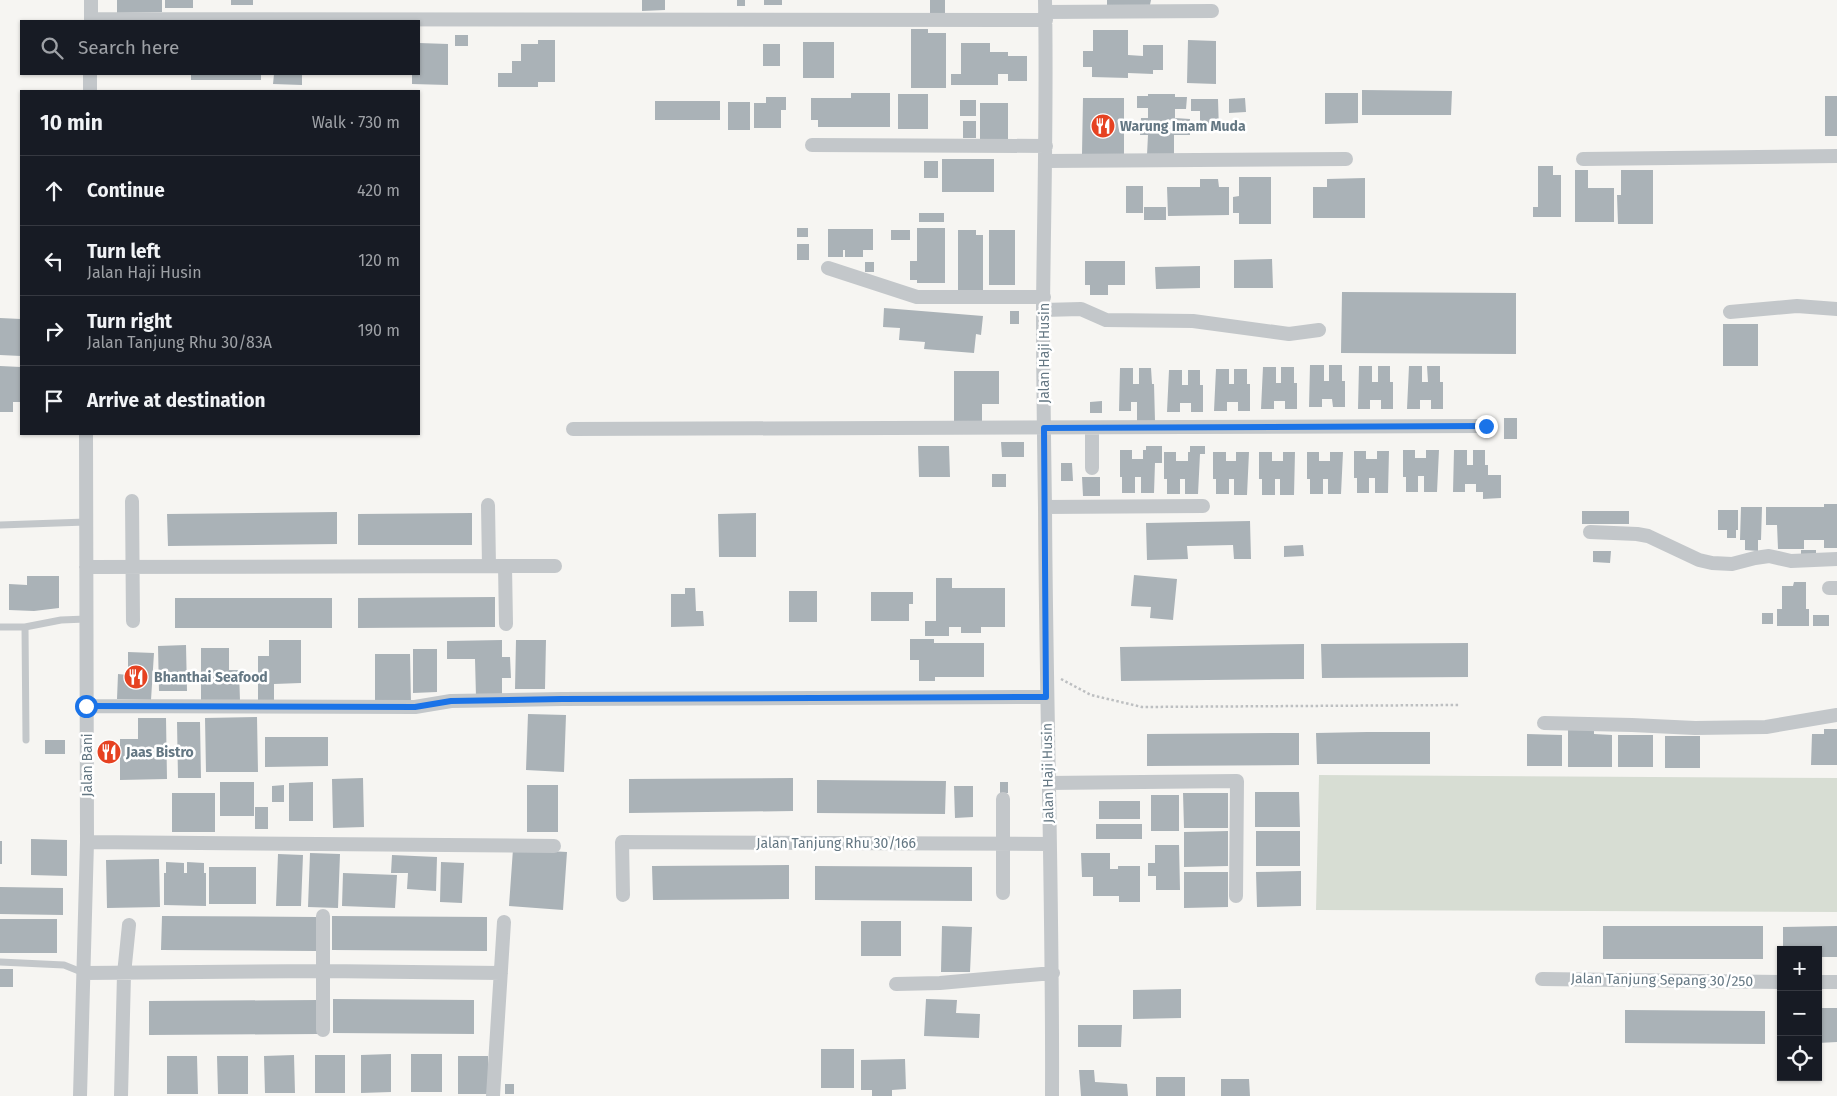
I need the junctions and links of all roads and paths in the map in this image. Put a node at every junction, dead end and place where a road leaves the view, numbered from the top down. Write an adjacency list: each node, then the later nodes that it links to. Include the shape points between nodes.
1 (91, 0): 4 (street)
2 (1045, 10): 3 (street); 4 (street); 8 (street, Jalan Haji Husin)
3 (1212, 10)
4 (91, 20)
5 (90, 75): 6 (street)
6 (90, 90)
7 (812, 145): 8 (street)
8 (1046, 146): 12 (street, Jalan Haji Husin)
9 (1837, 156): 11 (street)
10 (1346, 159): 12 (street)
11 (1583, 159)
12 (1046, 161): 14 (street, Jalan Haji Husin)
13 (828, 268): 14 (street, via 917,297)
14 (1043, 304): 17 (street, via 1081,309 1106,320 1193,321 1288,334); 19 (street, Jalan Haji Husin)
15 (1837, 309): 16 (street, via 1797,306)
16 (1730, 312)
17 (1319, 330)
18 (1486, 426): 20 (street)
19 (1044, 428): 20 (street); 21 (street); 27 (street, Jalan Haji Husin)
20 (1092, 428): 23 (street)
21 (573, 429)
22 (86, 435): 28 (street, Jalan Bani)
23 (1092, 468)
24 (132, 501): 33 (street)
25 (488, 505): 34 (street)
26 (1203, 506): 27 (street)
27 (1044, 508): 42 (street, Jalan Haji Husin)
28 (86, 522): 29 (lane); 32 (street, Jalan Bani)
29 (0, 525)
30 (1590, 532): 31 (street, via 1648,536 1712,563 1732,564 1769,556 1791,561)
31 (1837, 559)
32 (86, 566): 33 (street); 37 (street, Jalan Bani)
33 (132, 566): 34 (street); 38 (street)
34 (489, 566): 35 (street)
35 (506, 566): 36 (street); 39 (street)
36 (555, 566)
37 (86, 619): 41 (lane); 45 (street, Jalan Bani)
38 (133, 621)
39 (506, 624)
40 (0, 627): 41 (lane)
41 (25, 627): 48 (lane)
42 (1046, 671): 43 (street, Jalan Haji Husin); 44 (path, via 1091,695 1142,707)
43 (1046, 697): 45 (street, via 451,701 415,707); 49 (street, Jalan Haji Husin)
44 (1459, 705)
45 (86, 706): 51 (street, Jalan Bani)
46 (1837, 715): 47 (street, via 1766,727)
47 (1544, 724)
48 (26, 740)
49 (1048, 783): 53 (street, Jalan Haji Husin); 57 (street, via 1237,781)
50 (1002, 799): 52 (street)
51 (86, 842): 54 (street); 65 (street, Jalan Bani)
52 (1002, 844): 53 (street, Jalan Tanjung Rhu 30/166); 55 (street); 56 (street, Jalan Tanjung Rhu 30/166, via 622,842)
53 (1050, 844): 64 (street, Jalan Haji Husin)
54 (554, 846)
55 (1002, 893)
56 (623, 895)
57 (1236, 896)
58 (323, 916): 62 (street)
59 (504, 922): 63 (street)
60 (129, 925): 66 (street)
61 (0, 962): 65 (lane, via 64,965)
62 (323, 971): 63 (street); 66 (street); 72 (street)
63 (501, 973): 75 (street)
64 (1053, 973): 71 (street); 76 (street, Jalan Haji Husin)
65 (84, 974): 66 (street); 73 (street, Jalan Bani)
66 (124, 974): 74 (street)
67 (1542, 979): 68 (street, Jalan Tanjung Sepang 30/250)
68 (1777, 982)
69 (1822, 982): 70 (street)
70 (1837, 982)
71 (896, 984)
72 (323, 1030)
73 (80, 1096)
74 (121, 1096)
75 (493, 1096)
76 (1052, 1096)

